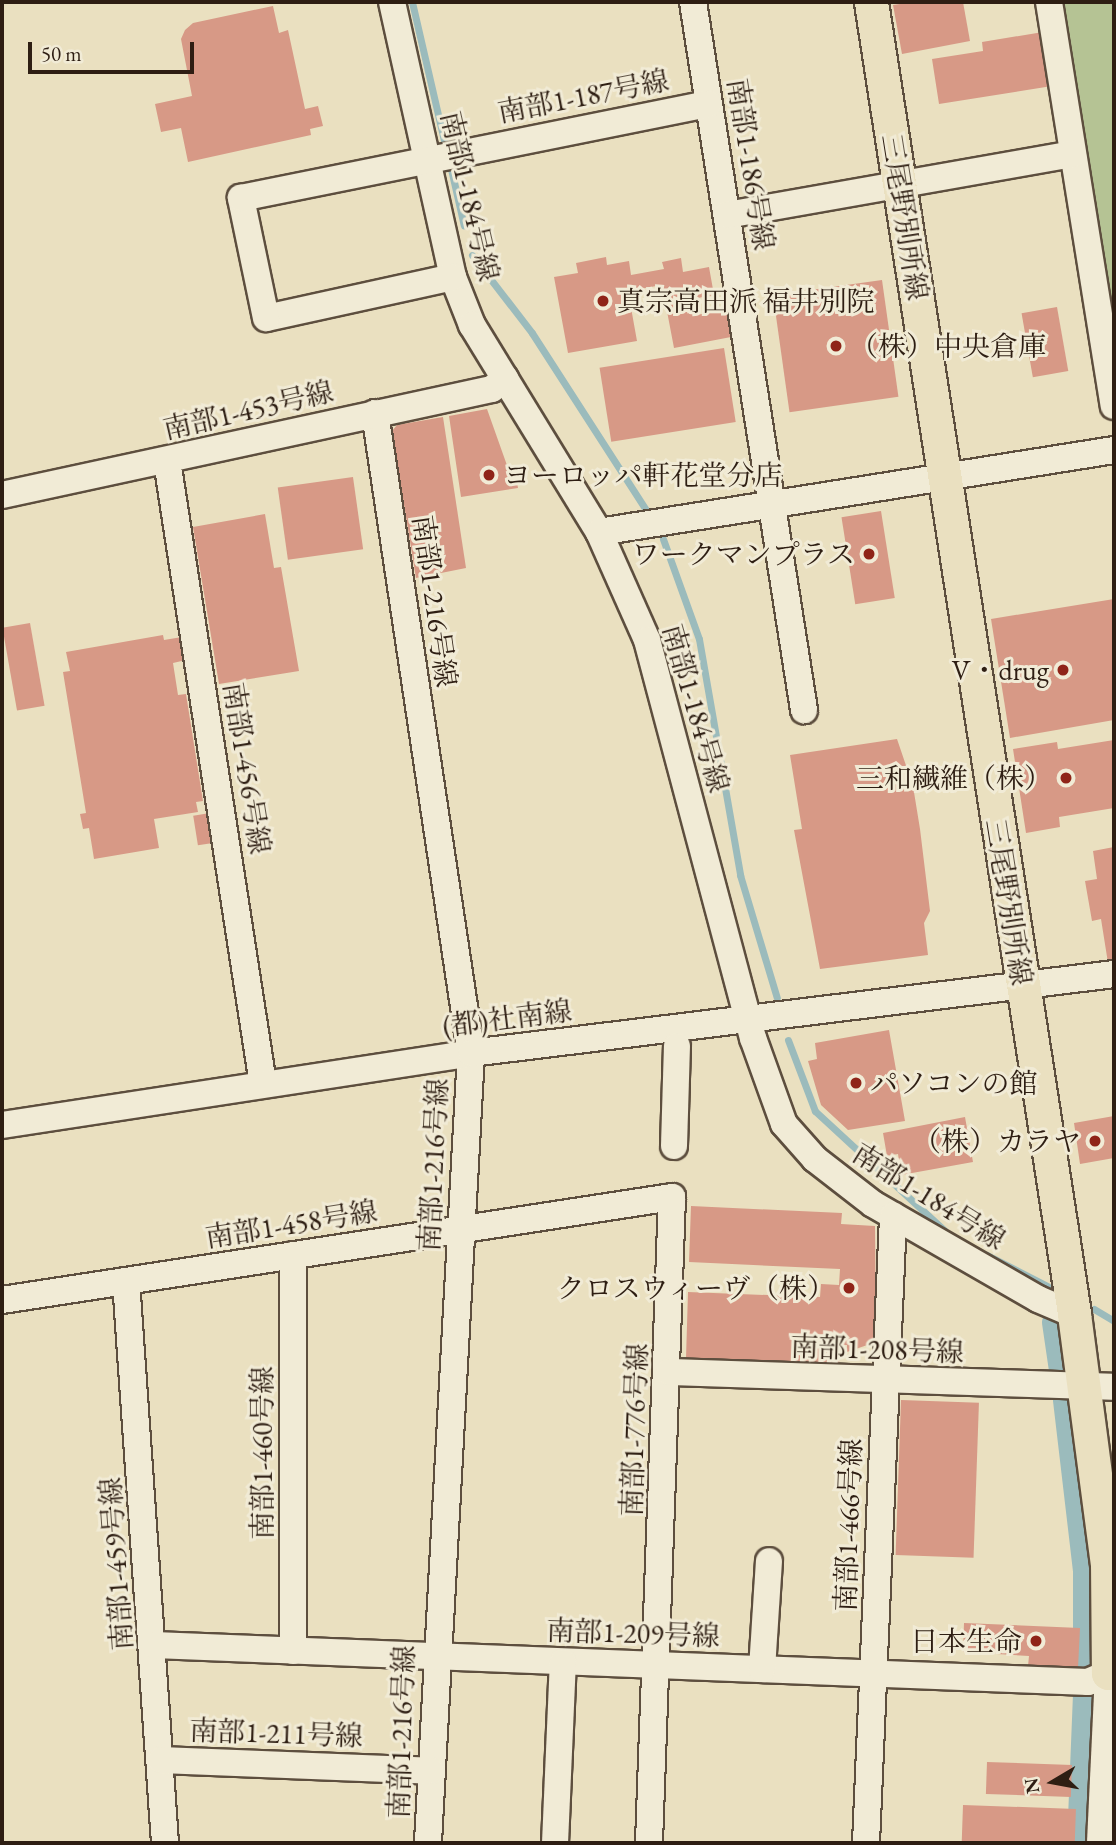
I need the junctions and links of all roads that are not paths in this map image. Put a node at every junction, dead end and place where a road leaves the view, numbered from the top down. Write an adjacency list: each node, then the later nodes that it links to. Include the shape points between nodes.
1 (392, 2): 7 (street, 南部1-184号線)
2 (693, 2): 5 (street, 南部1-186号線)
3 (871, 2): 8 (main road, 三尾野別所線)
4 (1049, 2): 6 (street)
5 (709, 104): 7 (street, 南部1-187号線); 9 (street, 南部1-186号線)
6 (1073, 154): 8 (street); 12 (street)
7 (428, 158): 10 (street, 南部1-184号線); 10 (street, 南部1-187号線, via 241,198 265,318)
8 (900, 186): 9 (street); 16 (main road, 三尾野別所線)
9 (727, 215): 18 (street, 南部1-186号線)
10 (453, 277): 11 (street, 南部1-184号線, via 472,325)
11 (505, 378): 13 (street, 南部1-453号線, via 492,388); 19 (street, 南部1-184号線)
12 (1114, 406)
13 (375, 413): 15 (street, 南部1-453号線); 25 (street, 南部1-216号線)
14 (1114, 450): 16 (street)
15 (167, 461): 17 (street, 南部1-453号線); 26 (street, 南部1-456号線)
16 (946, 478): 18 (street); 22 (main road, 三尾野別所線)
17 (2, 495)
18 (772, 506): 19 (street); 20 (street, 南部1-186号線)
19 (599, 532): 23 (street, 南部1-184号線, via 647,640)
20 (804, 710)
21 (1114, 974): 22 (street, (都)社南線)
22 (1022, 988): 23 (street, (都)社南線); 35 (main road, 三尾野別所線)
23 (748, 1022): 25 (street, (都)社南線); 30 (street, 南部1-184号線, via 784,1124 815,1159)
24 (677, 1046): 28 (street)
25 (471, 1053): 26 (street, (都)社南線); 31 (street, 南部1-216号線)
26 (263, 1084): 27 (street, (都)社南線)
27 (2, 1125)
28 (674, 1146)
29 (673, 1197): 31 (street, 南部1-458号線); 36 (street, 南部1-776号線)
30 (893, 1216): 35 (street, 南部1-184号線, via 1038,1300); 37 (street, 南部1-466号線)
31 (460, 1230): 32 (street, 南部1-458号線); 42 (street, 南部1-216号線)
32 (293, 1255): 33 (street, 南部1-458号線); 41 (street, 南部1-460号線)
33 (126, 1281): 34 (street, 南部1-458号線); 40 (street, 南部1-459号線)
34 (2, 1300)
35 (1074, 1314): 38 (main road, 三尾野別所線)
36 (669, 1373): 37 (street, 南部1-208号線); 44 (street, 南部1-776号線)
37 (885, 1380): 38 (street, 南部1-208号線); 46 (street, 南部1-466号線)
38 (1099, 1387): 47 (main road, 三尾野別所線)
39 (769, 1561): 45 (street)
40 (154, 1645): 41 (street, 南部1-209号線); 48 (street, 南部1-459号線)
41 (293, 1651): 42 (street, 南部1-209号線)
42 (435, 1658): 43 (street, 南部1-209号線); 49 (street, 南部1-216号線)
43 (563, 1661): 44 (street, 南部1-209号線); 52 (street)
44 (655, 1665): 45 (street, 南部1-209号線); 53 (street, 南部1-776号線)
45 (762, 1669): 46 (street, 南部1-209号線)
46 (873, 1673): 47 (street, 南部1-209号線, via 1088,1682); 54 (street, 南部1-466号線)
47 (1111, 1673): 55 (street)
48 (161, 1760): 49 (street, 南部1-211号線); 50 (street, 南部1-459号線)
49 (431, 1771): 51 (street, 南部1-216号線)
50 (165, 1843)
51 (428, 1843)
52 (555, 1843)
53 (649, 1843)
54 (866, 1843)
55 (1100, 1843)

